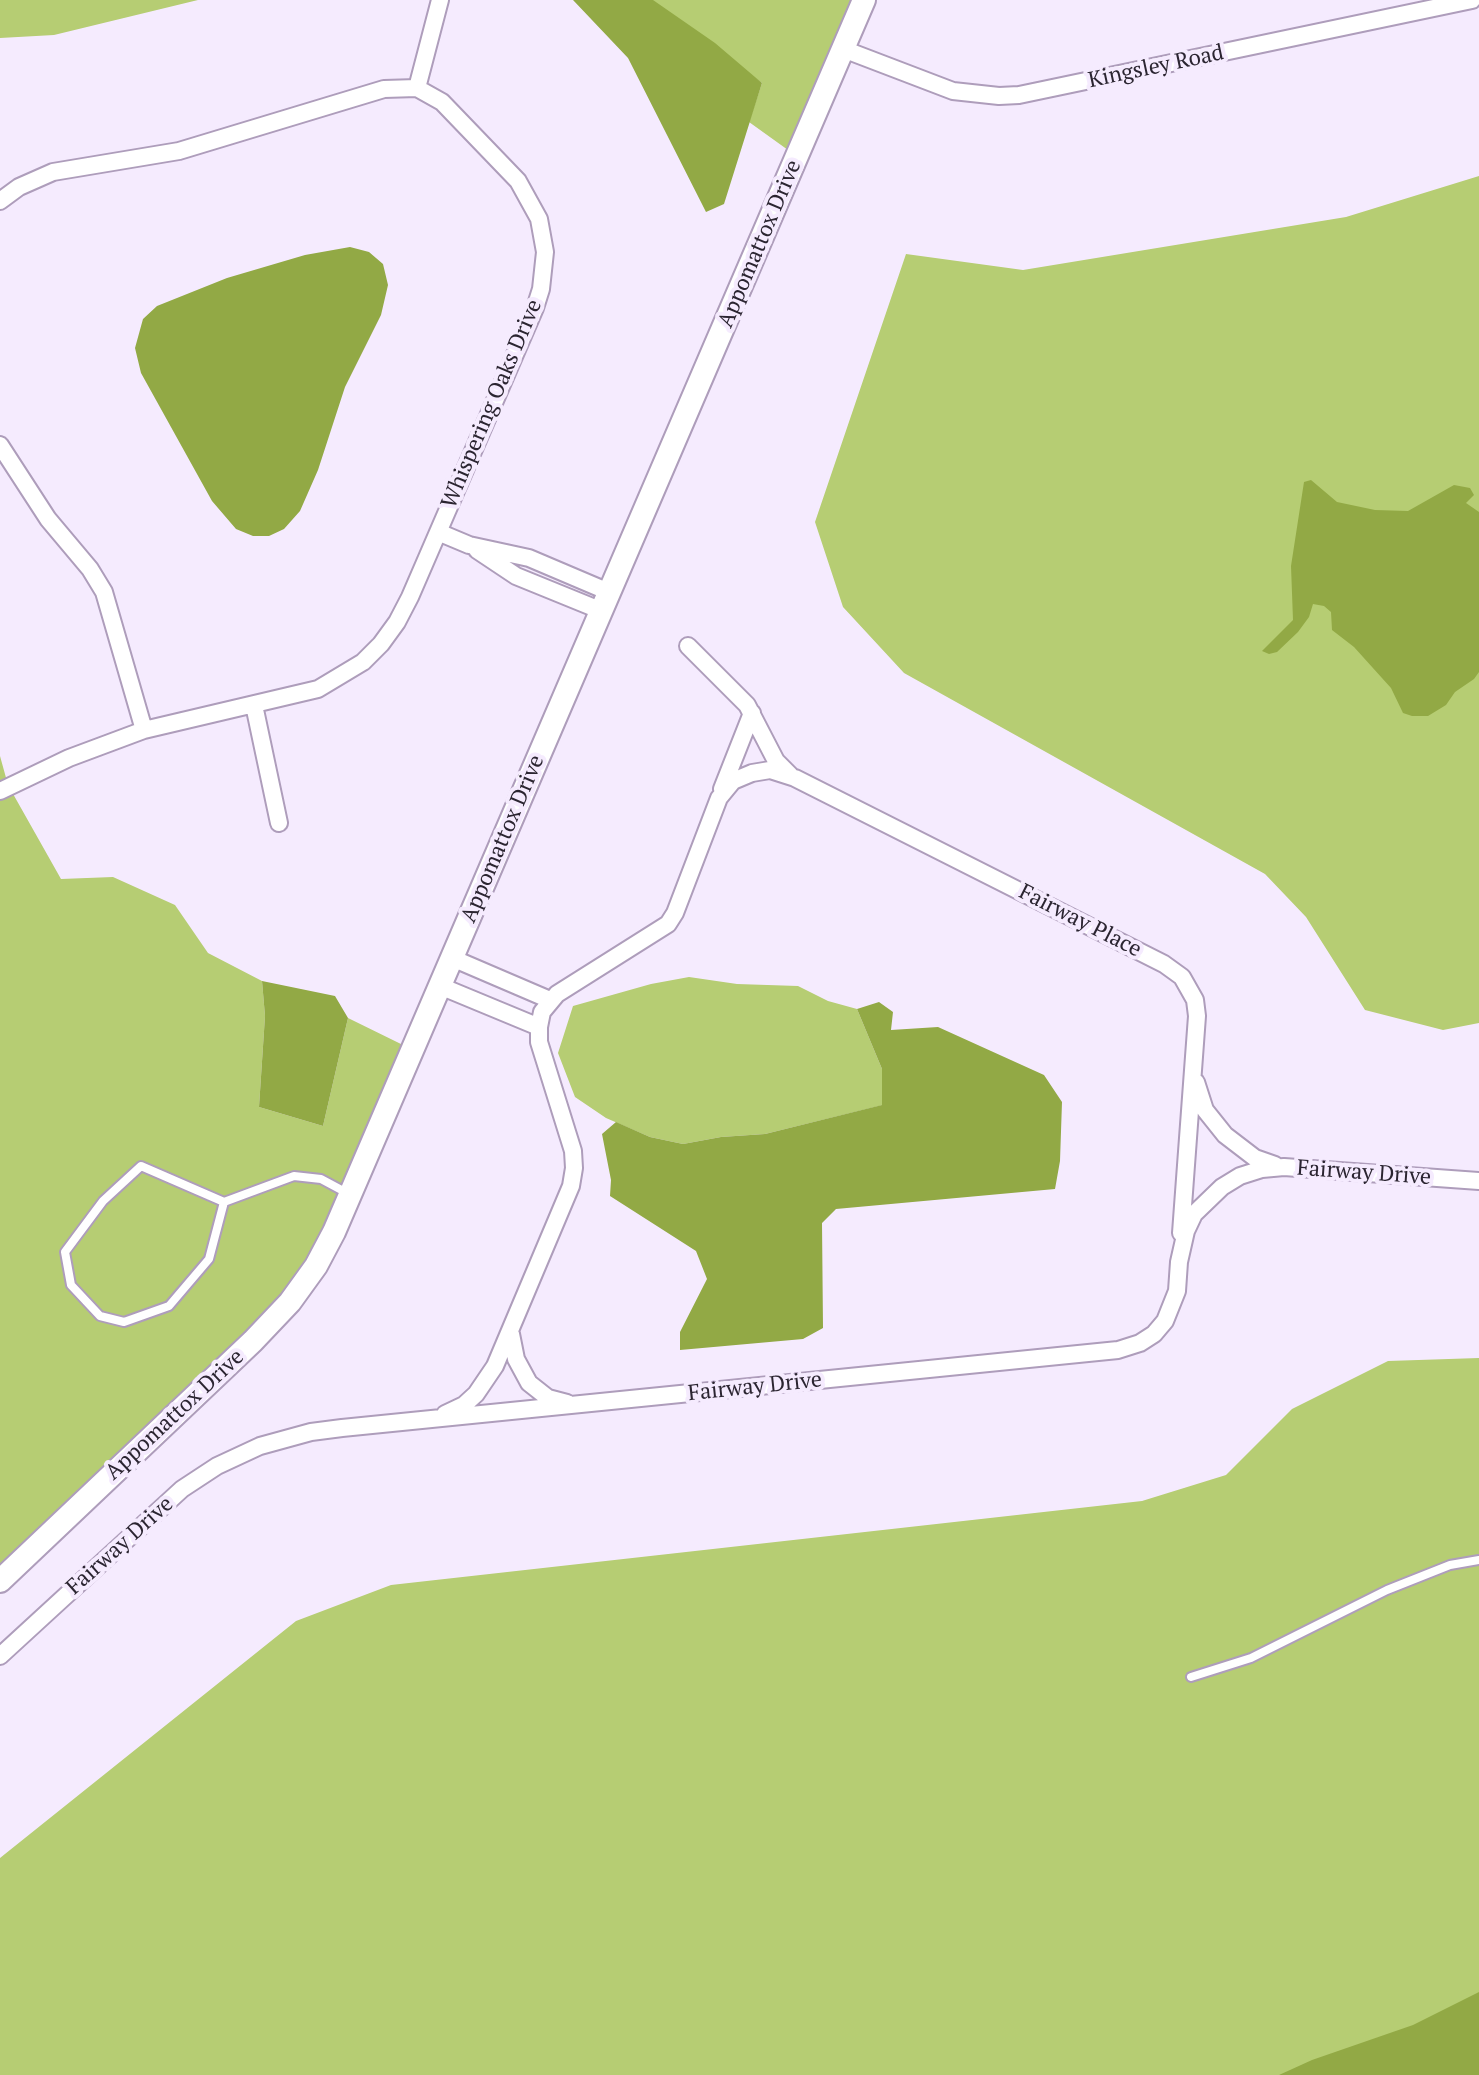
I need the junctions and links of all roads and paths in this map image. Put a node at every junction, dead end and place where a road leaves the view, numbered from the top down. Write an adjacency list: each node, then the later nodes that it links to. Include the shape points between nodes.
1 (440, 0): 5 (street)
2 (864, 0): 4 (street, Appomattox Drive)
3 (1472, 0): 4 (street, Kingsley Road, via 1019,95 953,91)
4 (843, 49): 9 (street, Appomattox Drive)
5 (417, 88): 6 (street, via 384,89 179,151 53,172); 8 (street, Whispering Oaks Drive, via 442,102 518,181 539,219 545,252 535,308)
6 (0, 201)
7 (0, 445): 13 (street, via 48,519 99,582)
8 (438, 532): 9 (street, Whispering Oaks Drive, via 516,576); 11 (street, Whispering Oaks Drive, via 397,622 363,662 318,689)
9 (606, 602): 18 (street, Appomattox Drive)
10 (688, 646): 12 (street)
11 (254, 705): 13 (street, Whispering Oaks Drive); 17 (street)
12 (752, 713): 14 (street, via 776,761); 16 (street)
13 (144, 730): 15 (street, Whispering Oaks Drive)
14 (795, 778): 16 (street, Fairway Place, via 770,770 752,773 733,781); 22 (street, Fairway Place, via 1175,970 1195,1000)
15 (0, 791)
16 (719, 798): 20 (street, via 668,924)
17 (279, 823)
18 (452, 958): 19 (street, Appomattox Drive); 20 (street)
19 (440, 986): 21 (street); 25 (street, Appomattox Drive)
20 (550, 1000): 21 (street)
21 (539, 1027): 28 (street, via 574,1168)
22 (1194, 1058): 23 (street, via 1199,1097 1213,1121 1248,1154); 27 (street, Fairway Place)
23 (1284, 1167): 24 (street, Fairway Drive); 27 (street, Fairway Drive, via 1250,1172 1208,1199 1186,1231)
24 (1479, 1181)
25 (350, 1195): 26 (lane, via 321,1179 294,1176); 32 (street, Appomattox Drive, via 316,1266 290,1302)
26 (224, 1202): 26 (lane, via 141,1166 103,1201 65,1252 71,1285 100,1316 124,1322 169,1306 209,1259)
27 (1179, 1262): 29 (street, Fairway Drive, via 1177,1291 1165,1321 1140,1343 1118,1350)
28 (511, 1333): 29 (street, via 516,1359 529,1383 548,1398); 30 (street, via 476,1394 452,1412)
29 (576, 1405): 30 (street, Fairway Drive)
30 (427, 1420): 33 (street, Fairway Drive, via 311,1432 260,1446 217,1466 165,1504)
31 (1479, 1560): 34 (lane, via 1450,1565 1387,1590 1251,1658)
32 (0, 1581)
33 (0, 1656)
34 (1191, 1677)

